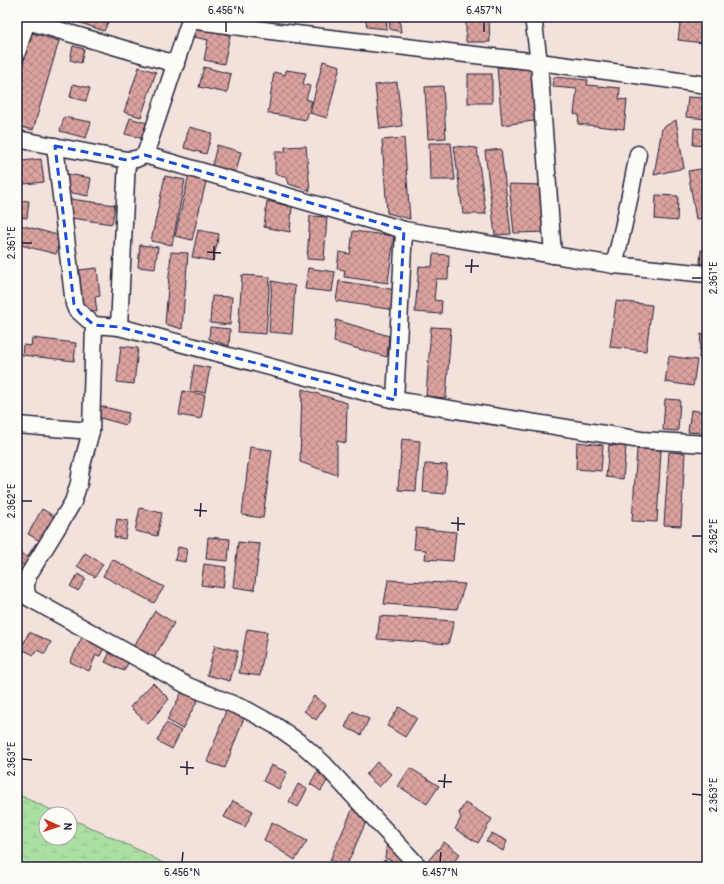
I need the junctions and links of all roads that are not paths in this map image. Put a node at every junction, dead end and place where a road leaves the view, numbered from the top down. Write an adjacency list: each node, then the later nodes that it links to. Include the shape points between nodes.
1 (533, 17): 5 (street)
2 (27, 18): 4 (street); 6 (street)
3 (190, 19): 5 (street, via 295,34); 6 (street)
4 (17, 53)
5 (538, 62): 7 (street); 14 (street)
6 (176, 64): 11 (street)
7 (707, 85)
8 (17, 139): 9 (street)
9 (55, 146): 12 (street); 17 (street, via 74,304)
10 (638, 154): 15 (street)
11 (145, 155): 12 (street); 13 (street)
12 (127, 160): 18 (street)
13 (404, 230): 14 (street); 19 (street)
14 (553, 255): 15 (street)
15 (614, 264): 16 (street)
16 (707, 274)
17 (94, 325): 18 (street); 21 (street)
18 (119, 327): 19 (street)
19 (394, 400): 22 (street, via 641,440)
20 (17, 425): 21 (street)
21 (91, 431): 23 (street, via 73,502 29,574 26,592 29,598 188,686 247,710 276,726 323,763)
22 (707, 444)
23 (418, 867)

